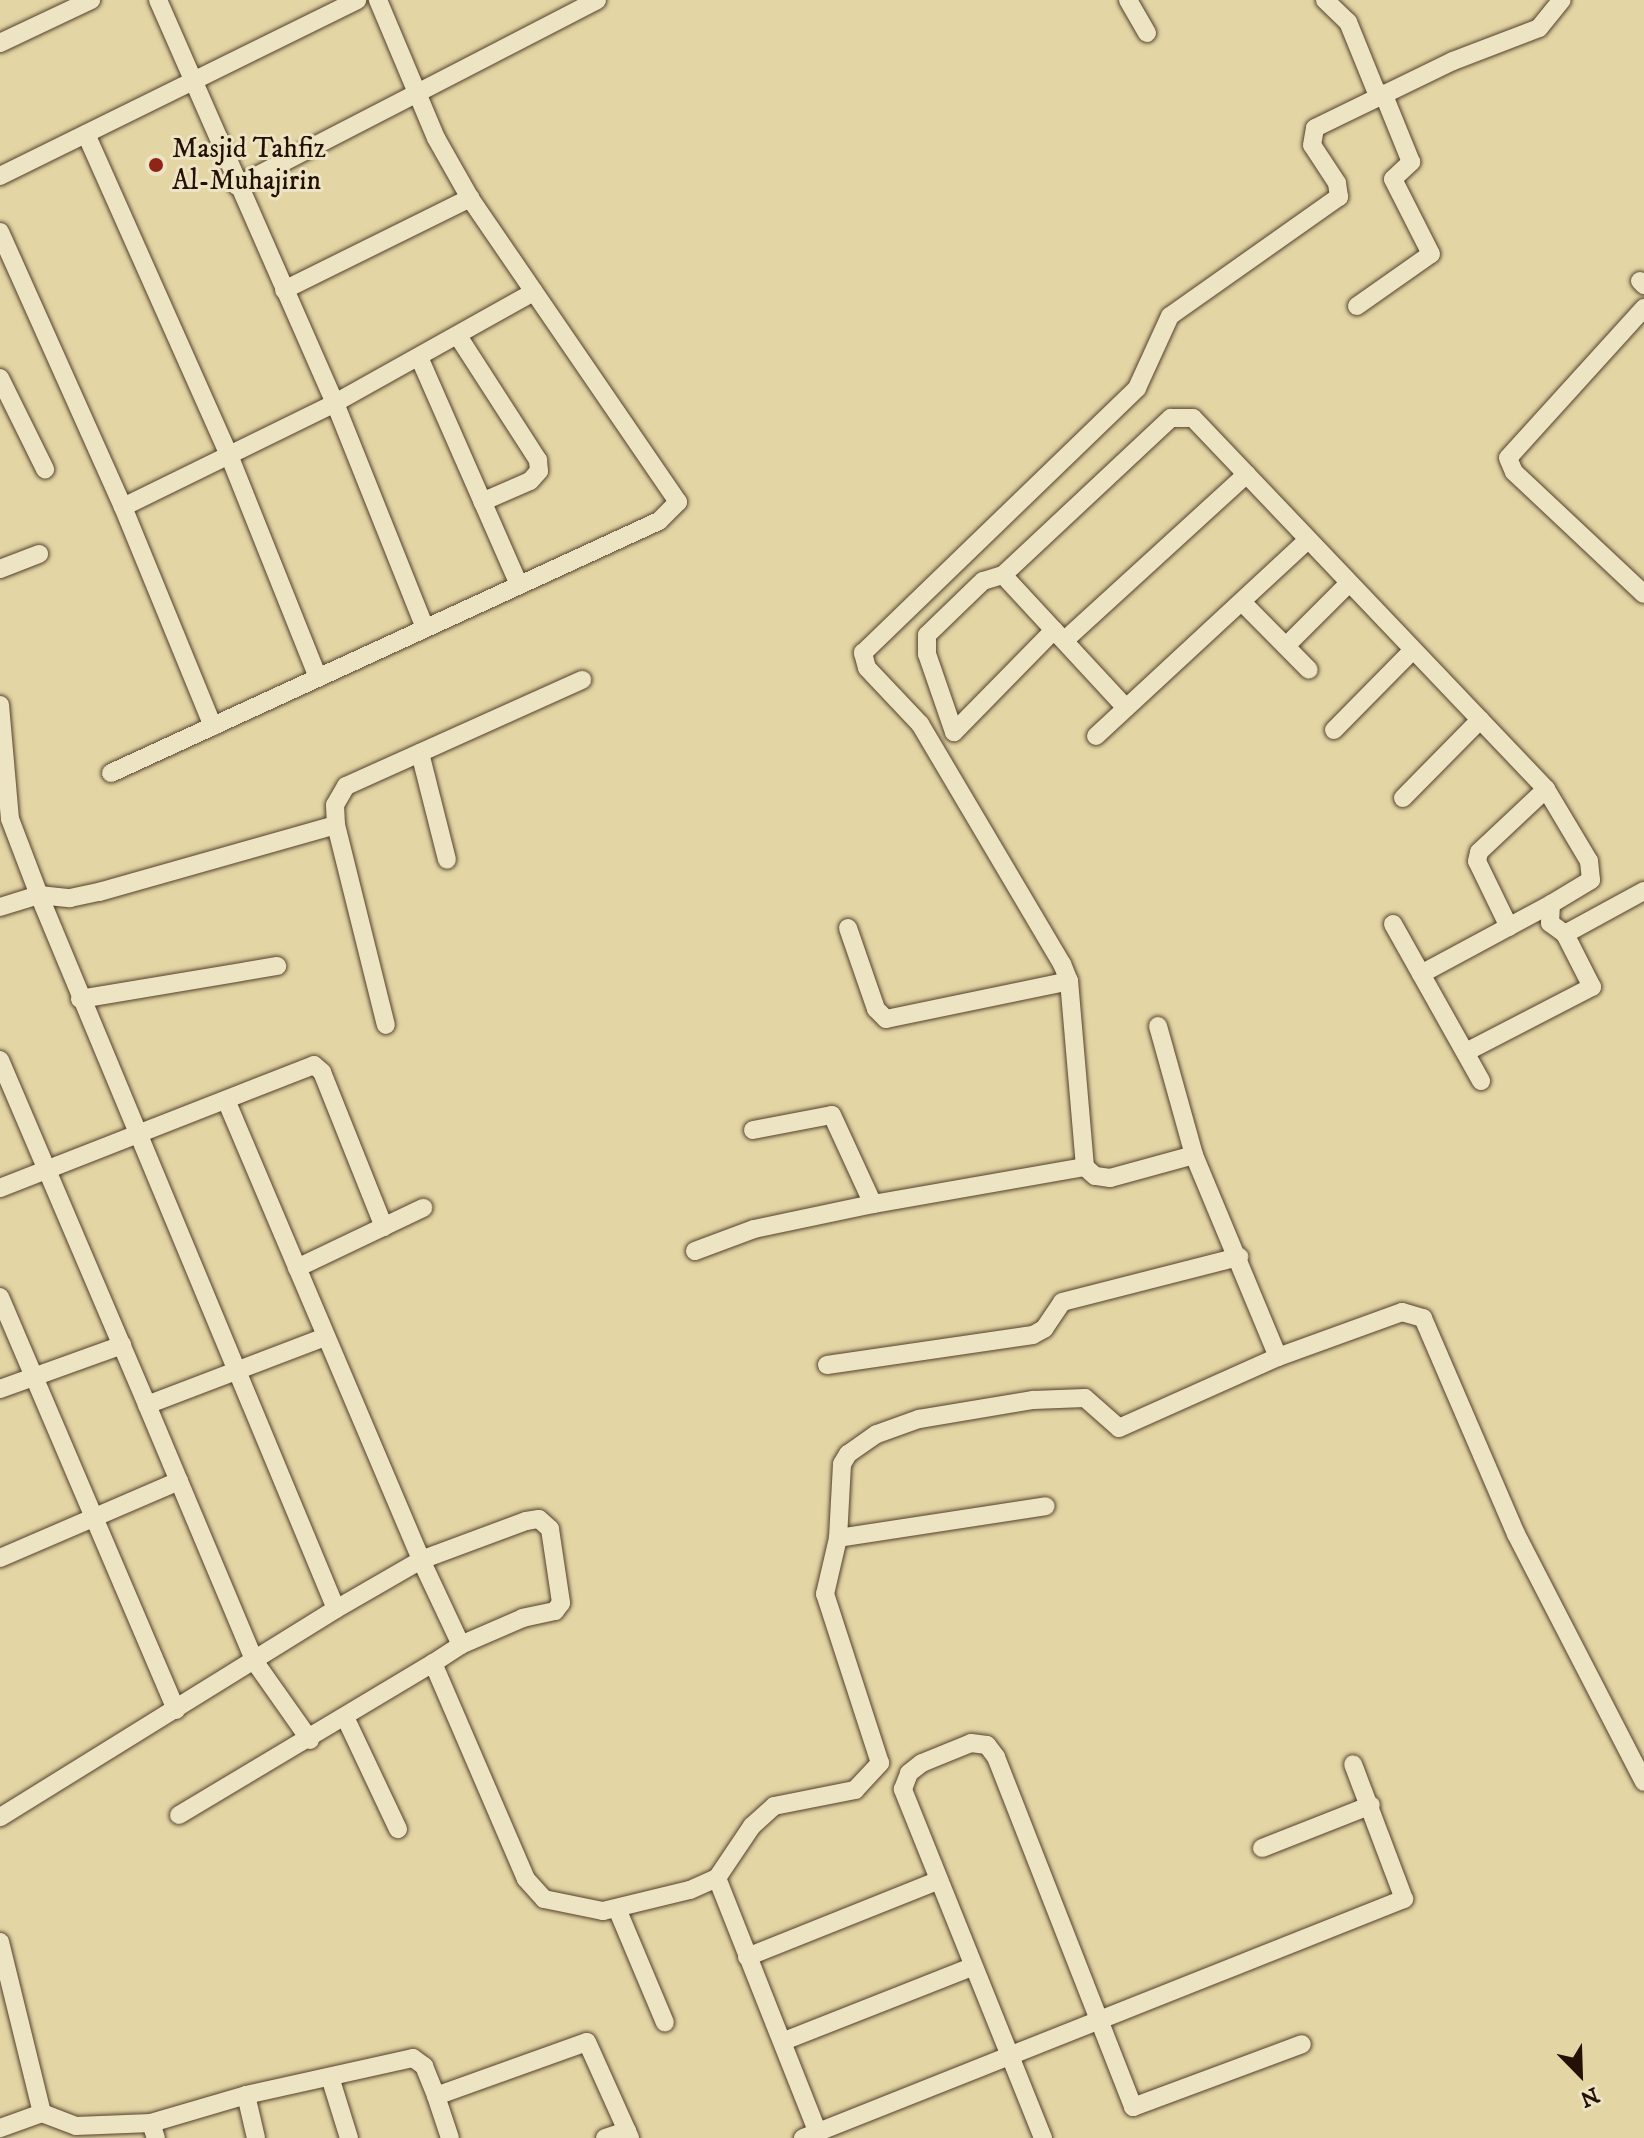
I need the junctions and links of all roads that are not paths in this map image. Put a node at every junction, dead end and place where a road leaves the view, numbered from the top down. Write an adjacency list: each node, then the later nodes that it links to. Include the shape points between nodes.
1 (91, 0): 10 (street)
2 (158, 0): 11 (street)
3 (357, 0): 11 (street)
4 (378, 0): 13 (street)
5 (597, 0): 13 (street)
6 (1128, 0): 9 (street)
7 (1325, 0): 12 (street, via 1348,22)
8 (1562, 0): 12 (street, via 1539,28)
9 (1147, 33)
10 (0, 43)
11 (193, 82): 14 (street); 16 (street)
12 (1381, 94): 21 (street, via 1411,162 1393,179 1431,254); 70 (street, via 1313,131 1312,145 1337,183 1339,197 1170,316 1137,388 863,653 867,668 920,724)
13 (418, 95): 16 (street); 17 (street)
14 (86, 134): 15 (street); 27 (street)
15 (0, 176)
16 (237, 186): 19 (street)
17 (470, 198): 19 (street); 20 (street)
18 (0, 232): 31 (street)
19 (284, 290): 26 (street)
20 (534, 292): 23 (street); 37 (street, via 678,502 659,521)
21 (1357, 306)
22 (1644, 308): 38 (street, via 1508,458 1514,472)
23 (458, 336): 24 (street); 30 (street, via 538,460 539,471 530,481)
24 (419, 357): 26 (street); 30 (street)
25 (1, 383): 28 (street)
26 (335, 403): 27 (street); 40 (street)
27 (229, 455): 31 (street); 45 (street)
28 (45, 469)
29 (1247, 474): 32 (street); 35 (street, via 1193,418 1171,418); 41 (street)
30 (482, 502): 37 (street)
31 (123, 507): 50 (street)
32 (1308, 540): 36 (street); 39 (street)
33 (39, 554): 34 (street)
34 (0, 569)
35 (1003, 575): 41 (street); 41 (street, via 983,581 927,635 927,654 954,732)
36 (1349, 583): 42 (street); 43 (street)
37 (519, 585): 40 (street)
38 (1644, 594)
39 (1242, 602): 42 (street); 48 (street)
40 (425, 628): 45 (street)
41 (1059, 635): 48 (street)
42 (1286, 646): 44 (street)
43 (1413, 650): 49 (street); 51 (street)
44 (1309, 670)
45 (318, 678): 50 (street)
46 (582, 680): 53 (street)
47 (0, 705): 57 (street)
48 (1126, 708): 52 (street)
49 (1480, 720): 55 (street); 56 (street)
50 (213, 726): 54 (street)
51 (1334, 730)
52 (1096, 736)
53 (420, 753): 58 (street, via 346,786 335,805); 59 (street)
54 (111, 773)
55 (1546, 789): 62 (street, via 1589,861 1591,880); 65 (street, via 1479,852 1477,861)
56 (1403, 798)
57 (5, 820): 61 (street)
58 (336, 825): 61 (street, via 99,892 70,898); 72 (street)
59 (447, 860)
60 (1644, 891): 67 (street)
61 (39, 895): 63 (street); 71 (street)
62 (1551, 904): 65 (street); 67 (street, via 1550,923)
63 (0, 907)
64 (1393, 924): 69 (street)
65 (1509, 927): 69 (street)
66 (848, 928): 70 (street, via 876,1009 886,1019)
67 (1565, 934): 74 (street, via 1592,987)
68 (277, 966): 71 (street)
69 (1421, 974): 74 (street)
70 (1069, 981): 81 (street)
71 (80, 999): 79 (street)
72 (386, 1025)
73 (1158, 1026): 80 (street)
74 (1466, 1052): 76 (street)
75 (0, 1060): 82 (street)
76 (1481, 1081)
77 (226, 1100): 79 (street); 86 (street, via 314,1065 322,1072); 89 (street)
78 (753, 1130): 84 (street, via 832,1115)
79 (135, 1136): 82 (street); 95 (street)
80 (1194, 1155): 81 (street, via 1110,1178 1095,1176); 88 (street)
81 (1085, 1167): 84 (street)
82 (48, 1171): 83 (street); 92 (street)
83 (0, 1188)
84 (873, 1204): 87 (street, via 754,1229)
85 (423, 1208): 86 (street)
86 (384, 1227): 89 (street)
87 (695, 1251)
88 (1239, 1257): 93 (street); 94 (street, via 1062,1302 1044,1329 1033,1335)
89 (297, 1268): 91 (street)
90 (0, 1297): 96 (street)
91 (325, 1337): 95 (street); 104 (street)
92 (122, 1345): 96 (street); 98 (street)
93 (1278, 1357): 102 (street, via 1119,1428 1079,1397 978,1405 896,1426 861,1443 842,1464); 113 (street, via 1402,1312 1423,1318 1516,1534)
94 (827, 1365)
95 (238, 1373): 98 (street); 105 (street)
96 (33, 1376): 97 (street); 101 (street)
97 (0, 1389)
98 (147, 1405): 99 (street)
99 (179, 1481): 101 (street); 107 (street)
100 (1046, 1506): 102 (street)
101 (90, 1518): 103 (street); 109 (street)
102 (838, 1538): 119 (street, via 825,1594 880,1763 855,1790 774,1806 752,1826)
103 (0, 1558)
104 (421, 1560): 105 (street); 106 (street); 106 (street, via 526,1521 539,1519 550,1529 561,1603 555,1611 523,1618)
105 (336, 1609): 107 (street)
106 (461, 1645): 108 (street)
107 (255, 1662): 109 (street); 111 (street)
108 (433, 1663): 110 (street); 121 (street, via 526,1879 544,1899)
109 (176, 1710): 116 (street)
110 (345, 1717): 111 (street); 117 (street)
111 (310, 1740): 115 (street)
112 (1353, 1764): 114 (street)
113 (1644, 1782)
114 (1371, 1805): 118 (street); 125 (street, via 1404,1899)
115 (179, 1815)
116 (0, 1817)
117 (398, 1829)
118 (1262, 1848)
119 (717, 1878): 121 (street); 123 (street)
120 (937, 1881): 123 (street); 124 (street); 125 (street, via 903,1789 909,1773 971,1743 987,1745)
121 (618, 1911): 126 (street)
122 (0, 1942): 133 (street)
123 (747, 1957): 127 (street)
124 (972, 1967): 127 (street); 129 (street)
125 (1097, 2020): 128 (street, via 1133,2107); 129 (street)
126 (665, 2023)
127 (784, 2041): 137 (street)
128 (1302, 2044)
129 (1008, 2056): 134 (street); 144 (street)
130 (330, 2077): 131 (street); 132 (street, via 413,2058 424,2066); 140 (street)
131 (246, 2095): 136 (street); 139 (street)
132 (436, 2096): 138 (street, via 587,2042); 141 (street)
133 (42, 2113): 135 (street); 136 (street, via 76,2126)
134 (840, 2122): 137 (street); 143 (street)
135 (0, 2128)
136 (153, 2130)
137 (810, 2134)
138 (628, 2135): 142 (street)
139 (256, 2138)
140 (349, 2138)
141 (450, 2138)
142 (605, 2138)
143 (851, 2138)
144 (1043, 2138)

